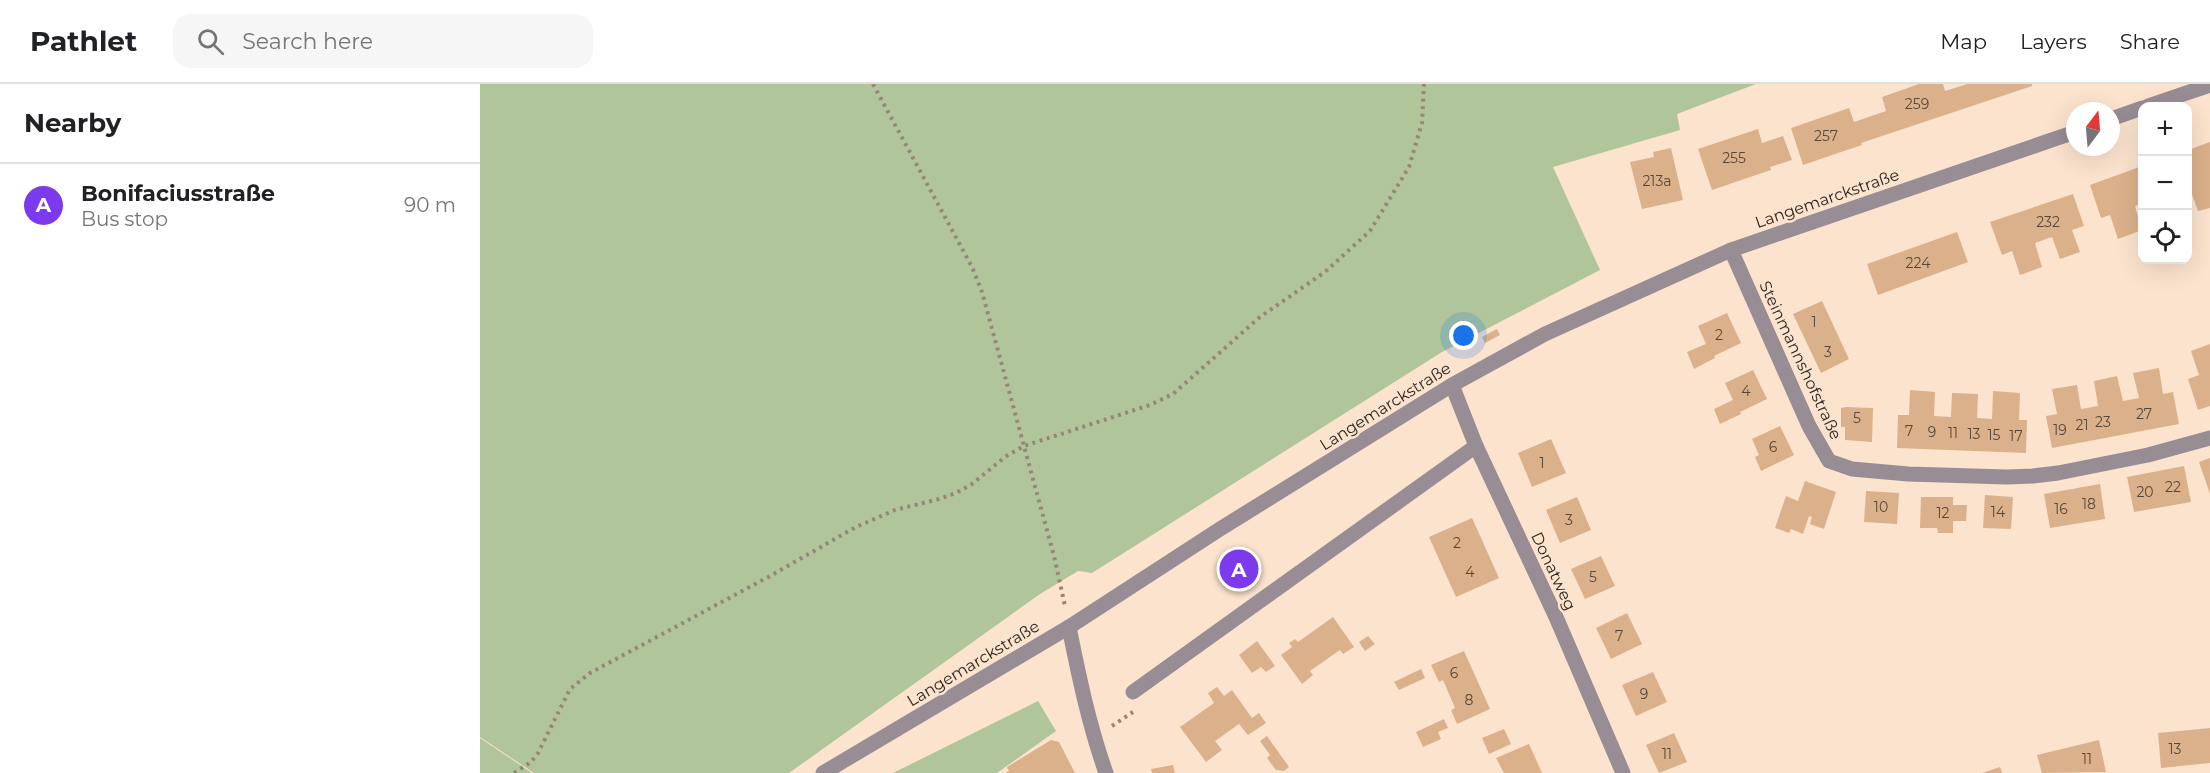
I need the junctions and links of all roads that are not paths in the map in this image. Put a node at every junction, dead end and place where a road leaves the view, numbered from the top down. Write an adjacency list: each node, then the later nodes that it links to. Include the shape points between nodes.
1 (2210, 85): 2 (street)
2 (2160, 102)
3 (2138, 109): 4 (street)
4 (2120, 116)
5 (2066, 135): 6 (street, Langemarckstraße)
6 (1731, 250): 7 (street, Langemarckstraße, via 1579,317); 8 (street, Steinmannshofstraße, via 1809,426 1829,461 1852,469 1908,474 2033,476 2138,457)
7 (1452, 385): 9 (street, Donatweg); 10 (street, Langemarckstraße)
8 (2210, 438)
9 (1476, 446): 11 (street); 14 (street, Donatweg, via 1556,616)
10 (1069, 627): 12 (street, Langemarckstraße); 13 (street, via 1093,736)
11 (1133, 692)
12 (824, 773)
13 (1106, 773)
14 (1623, 773)

